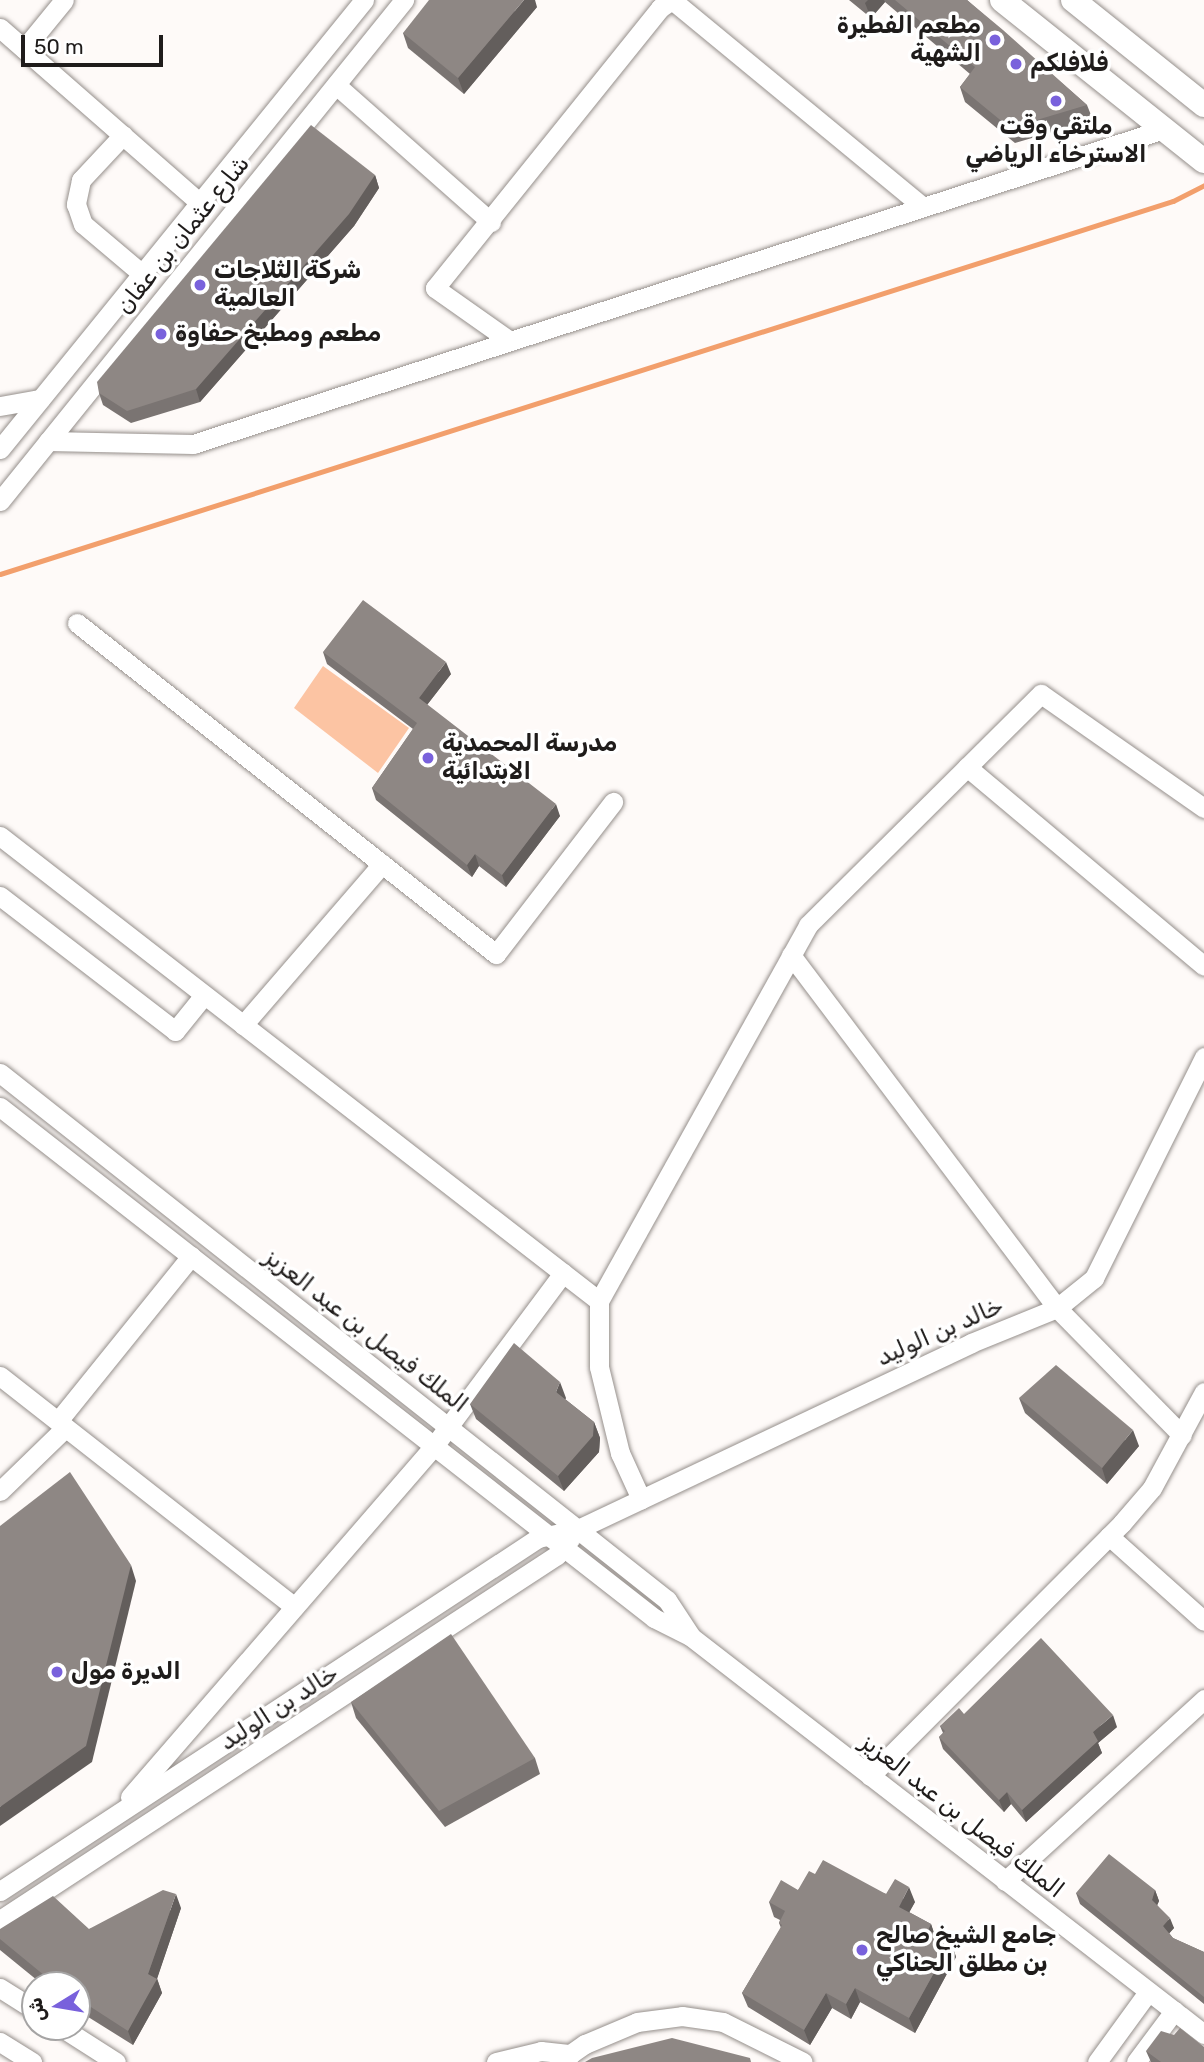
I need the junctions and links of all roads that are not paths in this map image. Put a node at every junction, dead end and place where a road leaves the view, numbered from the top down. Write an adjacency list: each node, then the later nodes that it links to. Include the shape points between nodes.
1 (64, 0): 8 (street)
2 (364, 0): 14 (street, شارع عثمان بن عفان)
3 (404, 0): 9 (street, شارع عثمان بن عفان)
4 (672, 0): 15 (street); 16 (street, via 660,8)
5 (1002, 0): 11 (main road)
6 (1073, 0): 10 (main road)
7 (0, 28): 8 (street)
8 (24, 49): 12 (street)
9 (336, 85): 16 (street); 21 (street, شارع عثمان بن عفان)
10 (1204, 105)
11 (1164, 129): 13 (main road); 15 (street)
12 (122, 135): 14 (street); 17 (street, via 81,180 76,204 83,224)
13 (1204, 161)
14 (200, 203): 17 (street, شارع عثمان بن عفان)
15 (923, 208): 18 (street)
16 (491, 222): 18 (street, via 435,288)
17 (141, 273): 19 (street, شارع عثمان بن عفان)
18 (510, 341): 21 (street, via 193,444)
19 (40, 399): 20 (street); 22 (street, شارع عثمان بن عفان)
20 (0, 406)
21 (48, 441): 23 (street, شارع عثمان بن عفان)
22 (0, 449)
23 (0, 501)
24 (77, 624): 29 (street)
25 (967, 767): 27 (street, via 1041,694); 31 (street, via 808,925); 32 (street)
26 (613, 802): 29 (street, via 496,954)
27 (1204, 808)
28 (0, 836): 33 (street)
29 (383, 864): 34 (street)
30 (0, 896): 33 (street, via 175,1031)
31 (792, 955): 40 (street); 41 (street)
32 (1204, 966)
33 (204, 995): 34 (street)
34 (243, 1025): 39 (street)
35 (1204, 1057): 41 (street, خالد بن الوليد, via 1094,1278)
36 (0, 1073): 45 (street, الملك فيصل بن عبد العزيز)
37 (0, 1107): 38 (street, الملك فيصل بن عبد العزيز)
38 (191, 1256): 44 (street); 47 (street, الملك فيصل بن عبد العزيز)
39 (563, 1273): 40 (street); 45 (street)
40 (599, 1301): 49 (street, via 599,1367 620,1453)
41 (1057, 1308): 46 (street); 49 (street, خالد بن الوليد, via 971,1343)
42 (0, 1376): 44 (street)
43 (1204, 1392): 46 (street)
44 (61, 1424): 48 (street); 53 (street)
45 (448, 1427): 47 (street); 50 (street, الملك فيصل بن عبد العزيز)
46 (1182, 1435): 51 (street, via 1152,1488)
47 (434, 1446): 52 (street, الملك فيصل بن عبد العزيز); 53 (street)
48 (0, 1491)
49 (641, 1499): 50 (street, خالد بن الوليد)
50 (578, 1529): 52 (street, خالد بن الوليد); 55 (street, الملك فيصل بن عبد العزيز, via 667,1600)
51 (1109, 1536): 54 (street); 57 (street)
52 (556, 1541): 55 (street, الملك فيصل بن عبد العزيز, via 654,1618); 58 (street, خالد بن الوليد, via 527,1545); 61 (street, خالد بن الوليد)
53 (293, 1606): 58 (street)
54 (1204, 1620)
55 (690, 1636): 57 (street, الملك فيصل بن عبد العزيز)
56 (1204, 1699): 59 (street)
57 (870, 1776): 59 (street, الملك فيصل بن عبد العزيز)
58 (116, 1814): 60 (street, خالد بن الوليد)
59 (1005, 1881): 63 (street, الملك فيصل بن عبد العزيز)
60 (0, 1891)
61 (0, 1920)
62 (0, 1988): 64 (street)
63 (1148, 1992): 65 (street, الملك فيصل بن عبد العزيز); 74 (street)
64 (21, 2001)
65 (1174, 2011): 66 (street, الملك فيصل بن عبد العزيز); 75 (street)
66 (1204, 2035)
67 (83, 2041): 71 (street)
68 (0, 2042): 70 (street)
69 (565, 2058): 72 (street, via 541,2051); 73 (street, via 637,2022 682,2016 723,2022)
70 (32, 2062)
71 (116, 2062)
72 (496, 2062)
73 (803, 2062)
74 (1097, 2062)
75 (1136, 2062)

